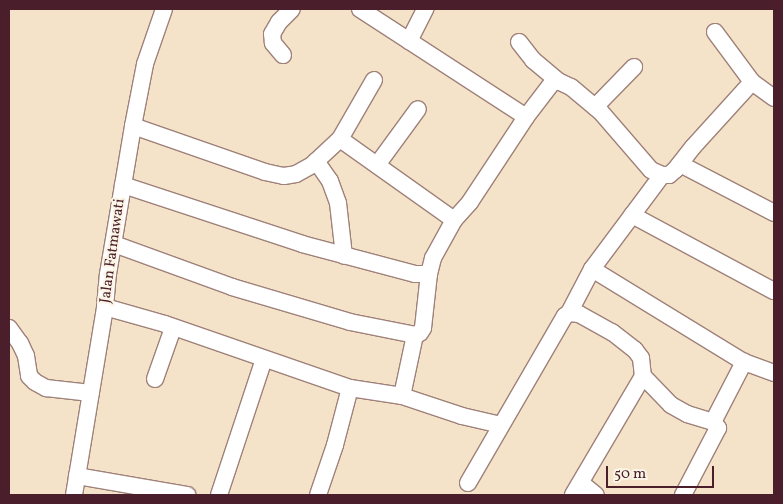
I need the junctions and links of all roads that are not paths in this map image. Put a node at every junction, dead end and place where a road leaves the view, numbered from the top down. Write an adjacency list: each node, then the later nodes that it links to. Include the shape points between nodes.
1 (164, 9): 17 (street, Jalan Fatmawati, via 145,64)
2 (292, 9): 8 (street, via 272,34 273,43)
3 (360, 9): 6 (street)
4 (426, 9): 6 (street)
5 (715, 32): 12 (street)
6 (409, 41): 16 (street)
7 (518, 42): 11 (street)
8 (284, 55)
9 (634, 67): 14 (street)
10 (374, 80): 18 (street)
11 (558, 81): 14 (street); 16 (street, via 548,86)
12 (752, 82): 13 (street); 20 (street)
13 (774, 98)
14 (595, 106): 22 (street, via 651,170)
15 (418, 109): 21 (street)
16 (526, 117): 26 (street, via 470,202)
17 (133, 126): 19 (street, via 284,176 296,174); 23 (street, Jalan Fatmawati)
18 (340, 139): 19 (street); 21 (street)
19 (316, 161): 28 (street, via 330,181 338,203)
20 (680, 164): 22 (street, via 669,175); 24 (street)
21 (377, 165): 26 (street)
22 (662, 175): 25 (street)
23 (123, 185): 27 (street, Jalan Fatmawati); 28 (street)
24 (774, 213)
25 (632, 215): 29 (street); 31 (street)
26 (454, 220): 30 (street)
27 (114, 244): 32 (street, Jalan Fatmawati); 36 (street, via 232,287 350,322)
28 (344, 256): 30 (street, via 415,274)
29 (592, 269): 33 (street); 38 (street)
30 (428, 274): 36 (street, via 423,328)
31 (774, 290)
32 (105, 307): 35 (street); 43 (street, Jalan Fatmawati)
33 (569, 312): 40 (street, via 612,332 635,350 641,358); 46 (street)
34 (9, 328): 43 (street, via 20,343 29,376 35,382 46,388)
35 (173, 328): 37 (street); 41 (street)
36 (415, 335): 44 (street)
37 (264, 359): 42 (street); 52 (street)
38 (744, 362): 39 (street); 45 (street)
39 (774, 373)
40 (644, 376): 45 (street, via 671,405); 49 (street)
41 (155, 379)
42 (350, 388): 44 (street); 53 (street)
43 (91, 393): 47 (street, Jalan Fatmawati)
44 (402, 396): 46 (street)
45 (713, 422): 55 (street, via 718,428 714,438)
46 (501, 425): 48 (street)
47 (77, 476): 50 (street, Jalan Fatmawati); 51 (street)
48 (468, 483)
49 (577, 489): 54 (street)
50 (74, 495)
51 (186, 495)
52 (219, 495)
53 (318, 495)
54 (596, 495)
55 (683, 495)

